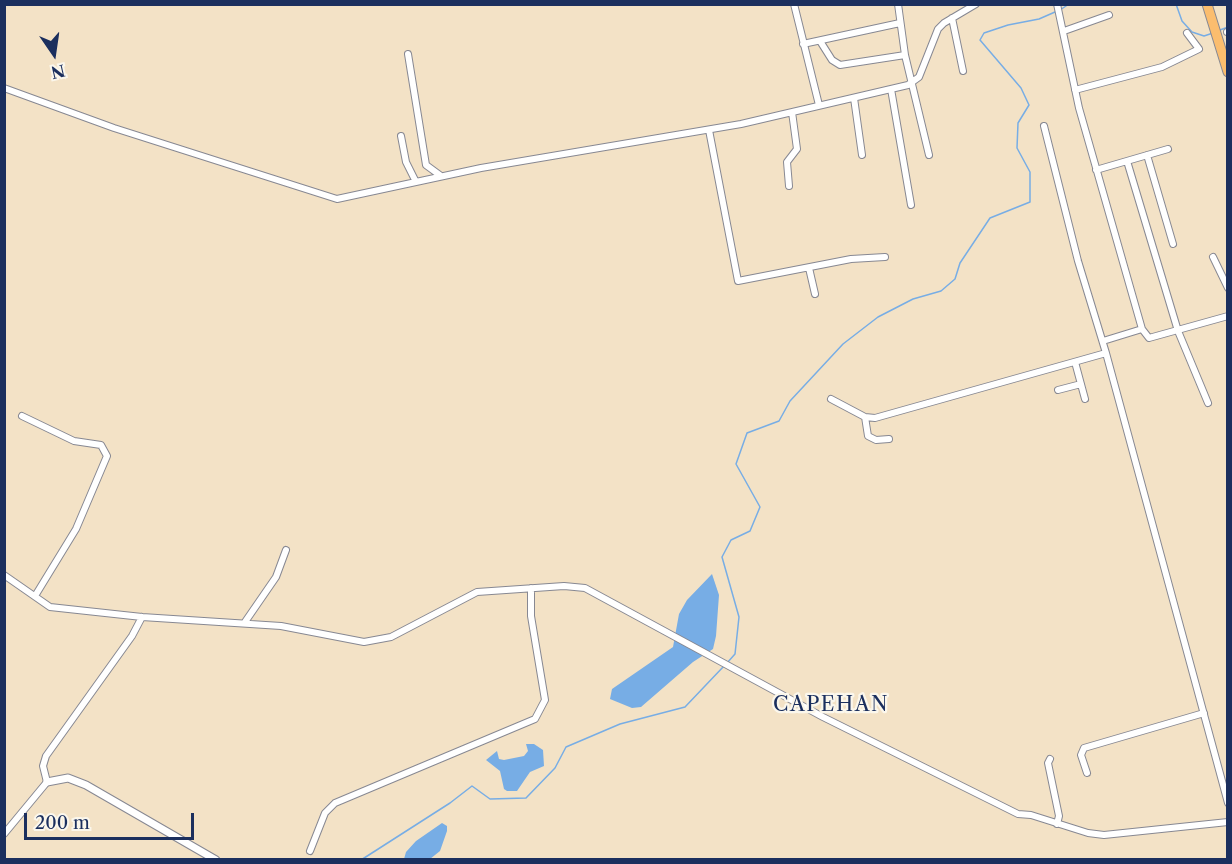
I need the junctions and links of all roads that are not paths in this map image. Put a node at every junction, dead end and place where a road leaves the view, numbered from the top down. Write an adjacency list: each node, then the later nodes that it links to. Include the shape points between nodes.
1 (794, 4): 12 (street)
2 (897, 4): 8 (street)
3 (976, 4): 7 (street)
4 (1207, 4): 16 (highway)
5 (1058, 8): 9 (street)
6 (1110, 15): 9 (street)
7 (952, 18): 15 (street); 17 (street, via 934,35 921,73)
8 (900, 23): 11 (street); 14 (street)
9 (1064, 31): 20 (street)
10 (1187, 33): 20 (street, via 1199,49 1162,67)
11 (820, 41): 12 (street); 14 (street, via 840,65)
12 (803, 44): 22 (street)
13 (408, 54): 32 (street)
14 (905, 55): 17 (street)
15 (963, 71)
16 (1227, 72)
17 (913, 83): 19 (street); 29 (street)
18 (4, 88): 36 (street, via 330,199)
19 (891, 89): 21 (street); 38 (street)
20 (1075, 90): 33 (street)
21 (854, 98): 22 (street); 28 (street)
22 (819, 105): 23 (street)
23 (792, 112): 25 (street); 37 (street, via 797,148 787,162)
24 (1044, 126): 48 (street)
25 (709, 130): 34 (street); 42 (street, via 736,279 743,282)
26 (401, 136): 36 (street, via 406,162)
27 (1168, 149): 30 (street)
28 (862, 155)
29 (928, 155)
30 (1147, 155): 31 (street); 39 (street)
31 (1127, 161): 33 (street); 47 (street)
32 (427, 168): 34 (street); 35 (street)
33 (1096, 170): 46 (street)
34 (441, 176): 35 (street)
35 (425, 180): 36 (street)
36 (416, 182)
37 (789, 186)
38 (911, 205)
39 (1173, 244)
40 (885, 257): 42 (street)
41 (1213, 257): 43 (street)
42 (809, 267): 44 (street)
43 (1227, 288)
44 (815, 294)
45 (1227, 316): 47 (street)
46 (1142, 329): 47 (street, via 1147,338); 48 (street)
47 (1178, 331): 55 (street)
48 (1103, 341): 49 (street)
49 (1106, 353): 50 (street); 65 (street)
50 (1075, 362): 51 (street); 57 (street, via 875,418)
51 (1081, 384): 52 (street); 54 (street)
52 (1058, 390)
53 (831, 399): 57 (street)
54 (1085, 399)
55 (1208, 403)
56 (22, 416): 62 (street, via 74,441 101,445 107,456 76,529)
57 (866, 417): 58 (street, via 868,436)
58 (889, 439)
59 (286, 550): 64 (street, via 276,577)
60 (4, 575): 62 (street)
61 (531, 588): 64 (street, via 477,592 378,641 346,640); 71 (street, via 564,586 591,590 948,782 1018,814); 73 (street, via 531,616 545,699 535,719 335,802 325,813)
62 (35, 596): 63 (street, via 50,607)
63 (142, 617): 64 (street); 68 (street, via 46,756 43,766)
64 (245, 622)
65 (1204, 713): 67 (street, via 1084,748 1081,755); 69 (street)
66 (1050, 759): 71 (street)
67 (1087, 773)
68 (47, 782): 72 (street); 74 (street, via 68,778 86,785)
69 (1227, 803)
70 (1227, 822): 71 (street, via 1104,835)
71 (1058, 824)
72 (4, 834)
73 (310, 851)
74 (216, 860)

